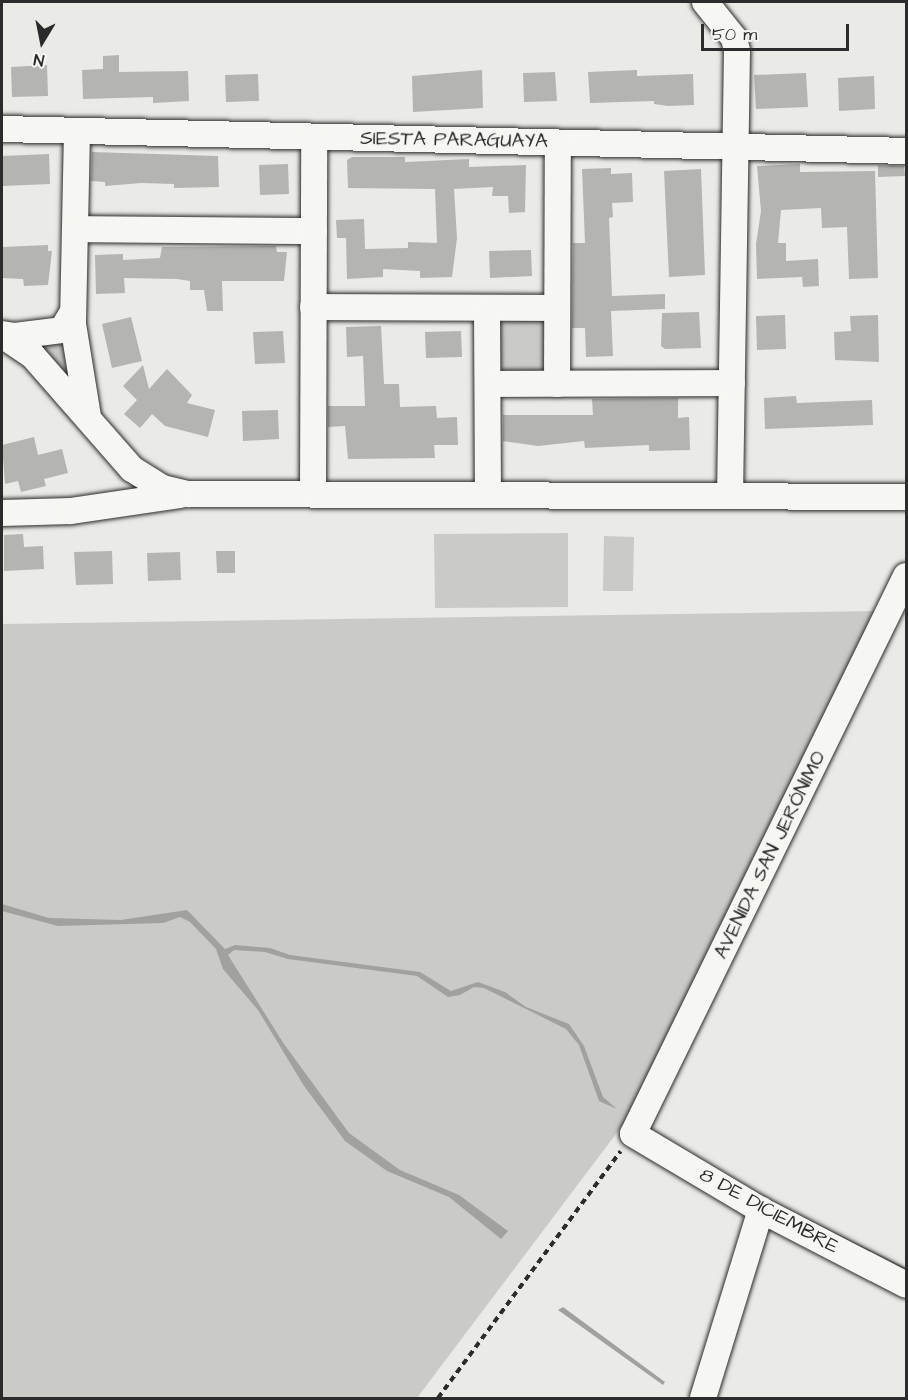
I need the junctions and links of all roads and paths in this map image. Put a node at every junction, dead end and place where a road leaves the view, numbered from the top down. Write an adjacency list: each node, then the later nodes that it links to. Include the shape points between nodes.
1 (705, 2): 6 (street, via 734,39 737,51)
2 (2, 129): 3 (street, SIESTA PARAGUAYA)
3 (77, 131): 4 (street, SIESTA PARAGUAYA); 8 (street)
4 (314, 137): 5 (street, SIESTA PARAGUAYA); 9 (street)
5 (558, 143): 6 (street, SIESTA PARAGUAYA); 12 (street)
6 (736, 147): 7 (street, SIESTA PARAGUAYA); 15 (street)
7 (906, 151)
8 (75, 229): 9 (street); 13 (street)
9 (314, 231): 10 (street)
10 (314, 307): 11 (street); 20 (street)
11 (487, 308): 12 (street); 16 (street)
12 (557, 308): 17 (street)
13 (73, 312): 14 (street, via 62,330); 18 (street)
14 (2, 334): 18 (street, via 33,356)
15 (732, 383): 17 (street); 22 (street)
16 (488, 384): 17 (street); 21 (street)
17 (557, 384)
18 (88, 417): 19 (street, via 115,451 148,481)
19 (189, 494): 20 (street); 24 (street, via 71,512)
20 (313, 494): 21 (street)
21 (488, 495): 22 (street)
22 (730, 496): 23 (street)
23 (906, 497)
24 (2, 513)
25 (906, 576): 26 (street, AVENIDA SAN JERÓNIMO)
26 (633, 1134): 27 (street, 8 DE DICIEMBRE); 29 (path)
27 (761, 1210): 28 (street, 8 DE DICIEMBRE); 30 (street)
28 (906, 1285)
29 (438, 1398)
30 (703, 1398)

